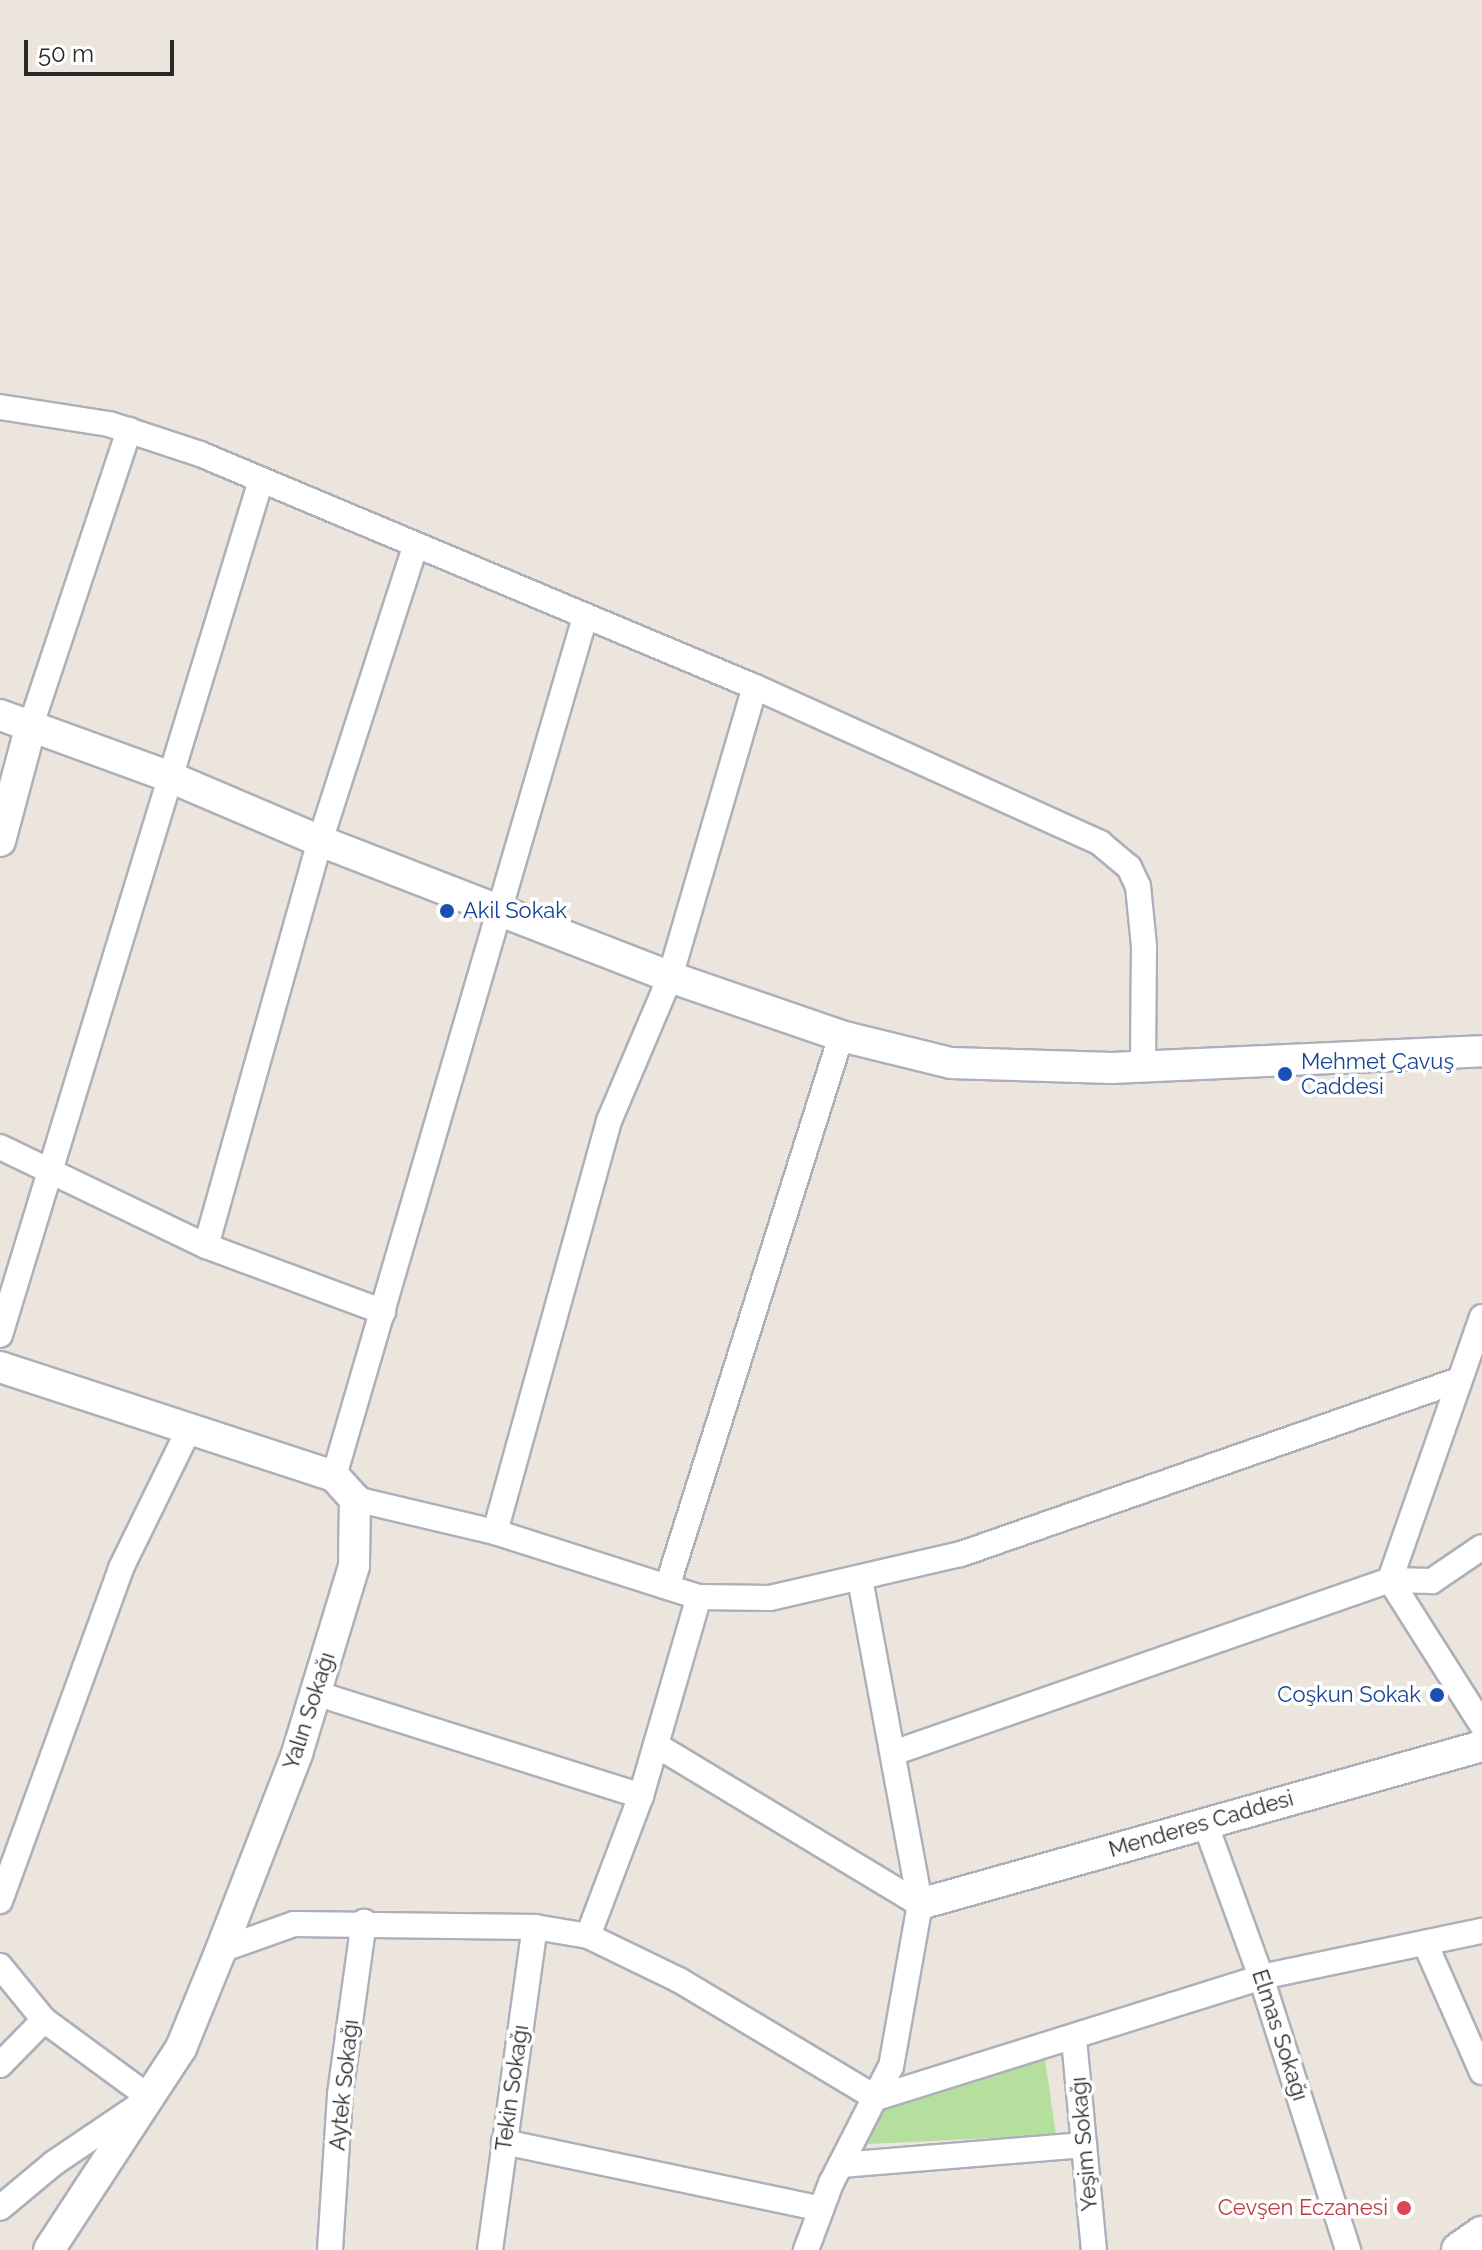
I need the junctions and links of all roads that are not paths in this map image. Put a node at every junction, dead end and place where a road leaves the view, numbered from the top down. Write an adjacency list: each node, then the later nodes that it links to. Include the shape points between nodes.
1 (0, 407): 2 (street)
2 (129, 430): 3 (street); 8 (street)
3 (261, 480): 4 (street); 9 (street)
4 (415, 547): 5 (street); 11 (street)
5 (585, 617): 6 (street); 12 (street)
6 (755, 687): 13 (street); 16 (street, via 1115,853 1138,886 1144,946)
7 (0, 715): 8 (street)
8 (31, 725): 9 (street); 10 (street)
9 (170, 777): 11 (street); 18 (street)
10 (0, 841)
11 (320, 841): 12 (street); 19 (street)
12 (496, 911): 13 (street); 20 (street)
13 (670, 977): 14 (street); 28 (street, via 609,1121)
14 (841, 1036): 16 (street, via 951,1063); 32 (street)
15 (1482, 1051): 16 (street)
16 (1143, 1067)
17 (0, 1147): 18 (street)
18 (47, 1171): 19 (street); 22 (street)
19 (206, 1246): 20 (street)
20 (383, 1312): 26 (street)
21 (1482, 1317): 24 (street)
22 (0, 1335)
23 (0, 1367): 25 (street)
24 (1459, 1380): 30 (street, via 961,1554); 31 (street)
25 (189, 1429): 26 (street); 41 (street, via 121,1568)
26 (334, 1476): 27 (street)
27 (355, 1499): 28 (street); 34 (street, Yalın Sokağı, via 354,1566)
28 (495, 1532): 32 (street)
29 (1482, 1547): 31 (street, via 1432,1581)
30 (860, 1579): 33 (street, via 770,1598); 38 (street)
31 (1390, 1580): 35 (street); 38 (street)
32 (667, 1587): 33 (street)
33 (699, 1597): 36 (street)
34 (315, 1693): 39 (street); 48 (street, Yalın Sokağı)
35 (1482, 1725)
36 (656, 1745): 39 (street); 42 (street)
37 (1482, 1746): 40 (street, Menderes Caddesi)
38 (896, 1752): 42 (street)
39 (641, 1796): 46 (street)
40 (1205, 1823): 42 (street, Menderes Caddesi); 50 (street, Elmas Sokağı)
41 (0, 1901)
42 (920, 1904): 56 (street, via 891,2066)
43 (364, 1922): 44 (street); 48 (street, via 294,1924); 64 (street, Aytek Sokağı, via 340,2094)
44 (535, 1927): 46 (street); 57 (street, Tekin Sokağı)
45 (1482, 1931): 47 (street)
46 (588, 1936): 56 (street, via 679,1980)
47 (1425, 1943): 50 (street); 54 (street)
48 (221, 1950): 55 (street, Yalın Sokağı, via 181,2048)
49 (0, 1966): 51 (street)
50 (1261, 1977): 52 (street); 68 (street, Elmas Sokağı)
51 (44, 2020): 53 (street); 55 (street)
52 (1074, 2039): 56 (street); 58 (street, Yeşim Sokağı)
53 (0, 2065)
54 (1482, 2072)
55 (150, 2098): 60 (street, via 54,2163); 63 (street, Yalın Sokağı)
56 (876, 2098): 59 (street)
57 (504, 2142): 61 (street); 65 (street, Tekin Sokağı)
58 (1084, 2145): 59 (street); 67 (street, Yeşim Sokağı)
59 (841, 2165): 61 (street)
60 (0, 2208)
61 (821, 2209): 66 (street)
62 (1482, 2234): 69 (main road)
63 (49, 2250)
64 (330, 2250)
65 (490, 2250)
66 (806, 2250)
67 (1094, 2250)
68 (1348, 2250)
69 (1459, 2250)

